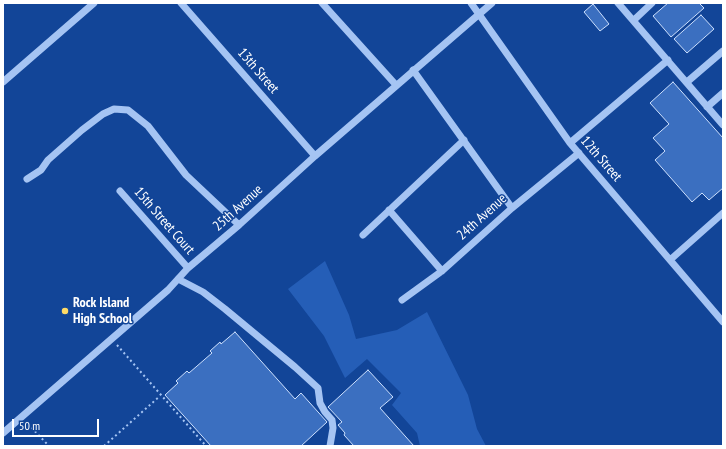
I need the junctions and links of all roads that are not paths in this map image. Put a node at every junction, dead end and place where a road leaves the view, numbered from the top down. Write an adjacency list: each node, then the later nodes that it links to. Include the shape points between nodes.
1 (94, 3): 13 (street)
2 (181, 3): 22 (street, 13th Street)
3 (322, 3): 15 (street)
4 (471, 3): 8 (street, 12th Street)
5 (492, 3): 8 (street, 25th Avenue)
6 (618, 3): 9 (street)
7 (652, 3): 9 (street)
8 (479, 14): 12 (street, 25th Avenue); 20 (street, 12th Street)
9 (634, 20): 11 (street)
10 (723, 51): 14 (street)
11 (668, 60): 14 (street); 20 (street)
12 (413, 70): 15 (street, 25th Avenue); 19 (street)
13 (3, 82)
14 (687, 82): 17 (street)
15 (396, 85): 22 (street, 25th Avenue)
16 (723, 93): 17 (street)
17 (708, 107): 18 (street)
18 (723, 125)
19 (464, 140): 25 (street); 26 (street)
20 (570, 143): 21 (street, 12th Street)
21 (579, 153): 25 (street, 24th Avenue); 30 (street, 12th Street)
22 (315, 156): 28 (street, 25th Avenue)
23 (27, 179): 28 (street, via 41,170 48,160 104,114 114,109 128,110 148,126 186,175)
24 (120, 191): 31 (street, 15th Street Court)
25 (512, 208): 32 (street, 24th Avenue)
26 (389, 210): 29 (street); 32 (street)
27 (723, 213): 30 (street)
28 (239, 225): 31 (street, 25th Avenue)
29 (362, 234)
30 (670, 260): 35 (street, 12th Street)
31 (188, 268): 33 (street, 25th Avenue)
32 (442, 271): 34 (street, 24th Avenue)
33 (178, 279): 36 (street, 25th Avenue); 37 (street, via 203,292 226,309 318,388 320,403 332,420)
34 (402, 300)
35 (723, 322)
36 (3, 434)
37 (330, 446)

